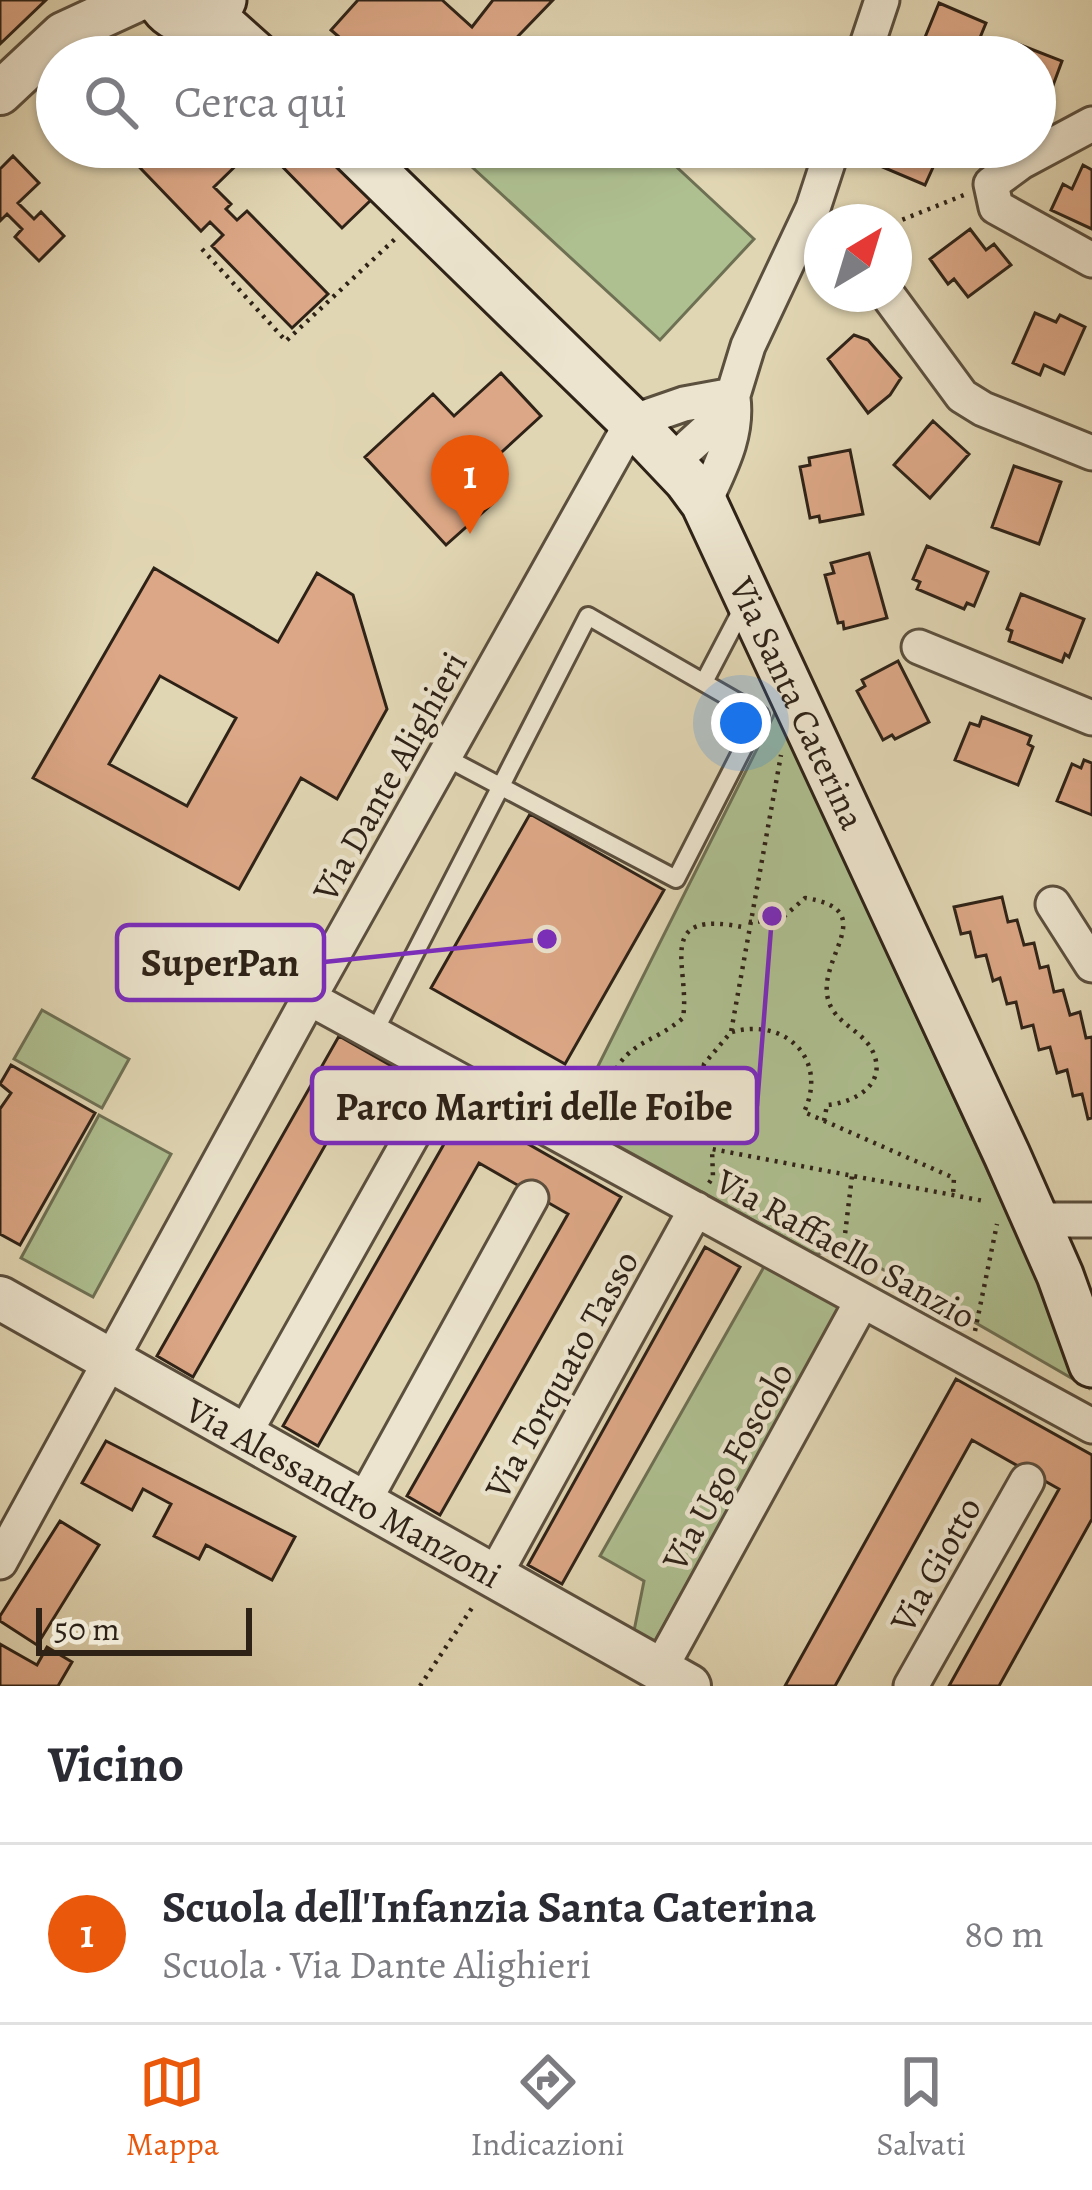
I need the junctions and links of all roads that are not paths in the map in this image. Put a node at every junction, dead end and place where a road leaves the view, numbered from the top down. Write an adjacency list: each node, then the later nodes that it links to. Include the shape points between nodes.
1 (137, 0): 5 (street)
2 (159, 0): 4 (main road, via 182,21)
3 (882, 0): 7 (street)
4 (217, 8): 6 (main road)
5 (61, 36)
6 (240, 36)
7 (870, 36)
8 (36, 59): 9 (street)
9 (0, 93)
10 (1092, 124): 11 (street)
11 (1056, 143)
12 (372, 168): 20 (main road, Via Santa Caterina)
13 (829, 168): 15 (street)
14 (1013, 168): 17 (street, via 991,184 996,208)
15 (822, 204)
16 (804, 244): 19 (street, via 748,346)
17 (1092, 260)
18 (900, 312): 21 (street, via 962,396)
19 (733, 395): 20 (street); 22 (street); 23 (street, via 728,449)
20 (632, 422): 22 (main road, Via Santa Caterina); 28 (street, Via Dante Alighieri)
21 (1092, 453)
22 (671, 463): 23 (main road, Via Santa Caterina)
23 (704, 503): 24 (main road, Via Santa Caterina)
24 (750, 604): 26 (lane); 37 (main road, Via Santa Caterina, via 821,750)
25 (919, 647): 27 (street)
26 (704, 682): 29 (lane, via 588,616); 29 (lane, via 760,715 676,879)
27 (1092, 718)
28 (445, 757): 29 (lane); 32 (street, Via Dante Alighieri)
29 (501, 786): 33 (lane)
30 (1053, 904): 31 (street)
31 (1092, 964)
32 (309, 998): 33 (street, Via Raffaello Sanzio); 41 (street, Via Dante Alighieri)
33 (374, 1033): 36 (street, Via Raffaello Sanzio)
34 (412, 1134): 44 (street)
35 (531, 1198): 46 (street)
36 (696, 1209): 40 (street, Via Raffaello Sanzio); 48 (street, Via Torquato Tasso)
37 (1017, 1218): 38 (street); 42 (main road, Via Santa Caterina)
38 (1092, 1220)
39 (0, 1298): 41 (street, Via Alessandro Manzoni)
40 (862, 1301): 43 (street, Via Raffaello Sanzio); 49 (street, Via Ugo Foscolo)
41 (113, 1360): 44 (street, Via Alessandro Manzoni); 47 (street, Via Dante Alighieri)
42 (1092, 1364)
43 (1092, 1426)
44 (242, 1438): 46 (street, Via Alessandro Manzoni)
45 (1027, 1481): 50 (street, Via Giotto)
46 (363, 1503): 48 (street, Via Alessandro Manzoni)
47 (0, 1562)
48 (494, 1576): 49 (street, Via Alessandro Manzoni)
49 (674, 1678)
50 (911, 1686)

